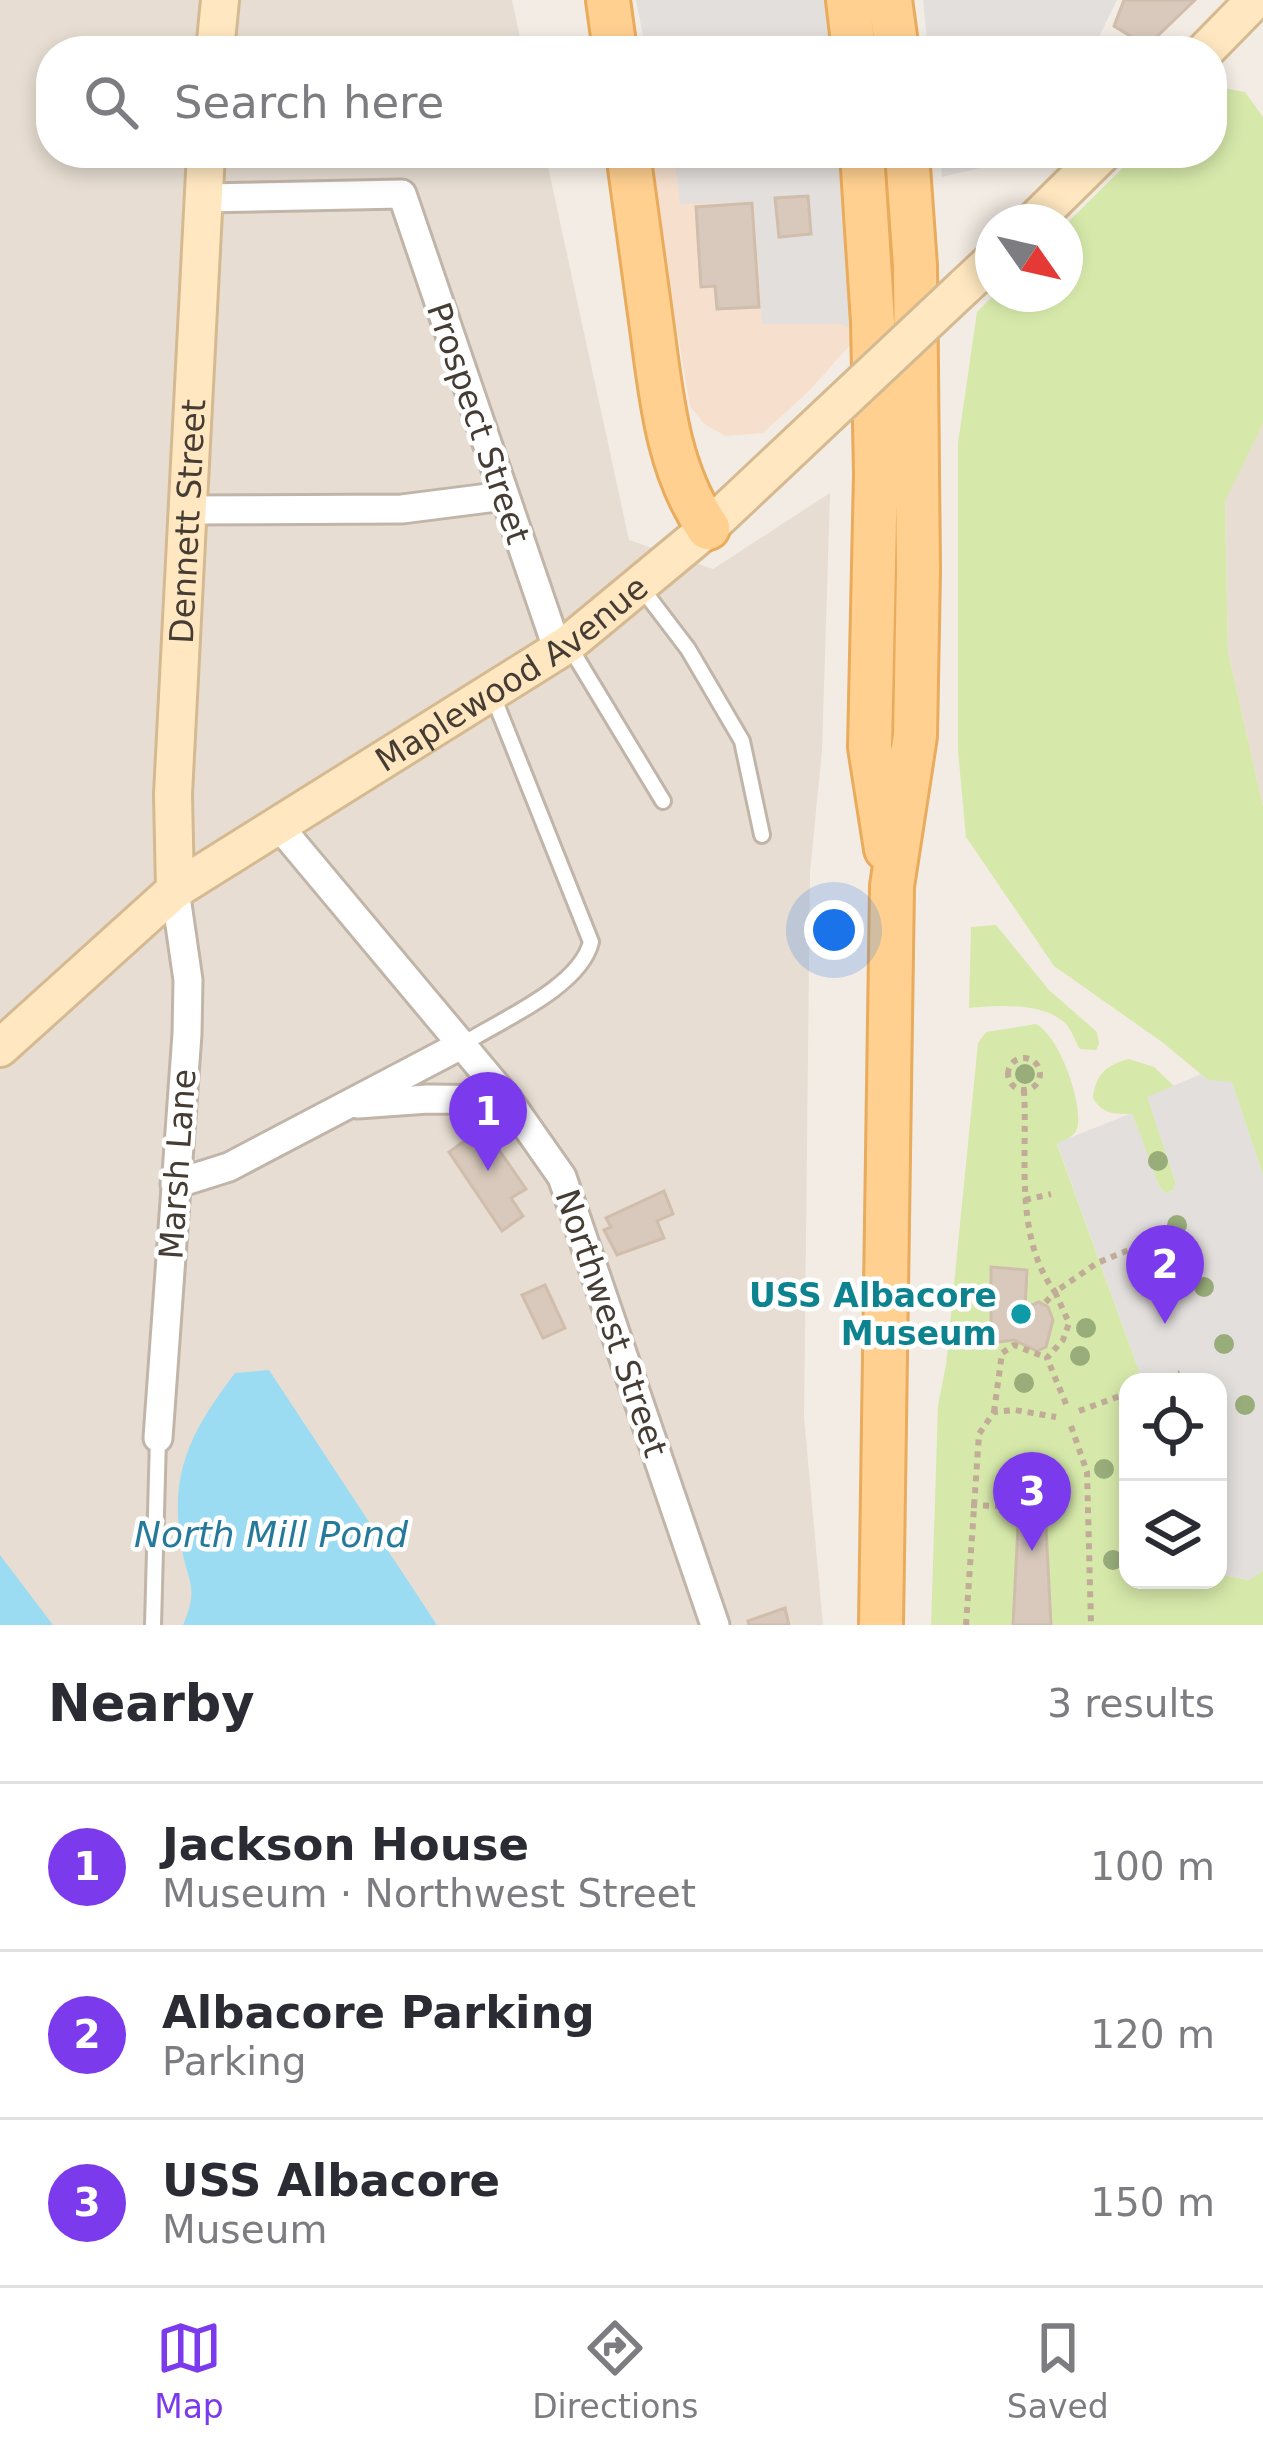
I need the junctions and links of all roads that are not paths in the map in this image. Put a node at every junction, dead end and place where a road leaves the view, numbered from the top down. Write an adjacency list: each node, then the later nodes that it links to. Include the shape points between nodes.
1 (220, 0): 6 (street)
2 (608, 0): 7 (main road)
3 (848, 0): 8 (main road)
4 (890, 0): 9 (main road)
5 (1255, 0): 10 (street)
6 (216, 36)
7 (613, 36)
8 (852, 36)
9 (895, 36)
10 (1220, 36)
11 (205, 168): 16 (street, Dennett Street)
12 (630, 168): 21 (main road, via 673,458)
13 (863, 168): 28 (main road, via 875,426 870,747)
14 (908, 168): 28 (main road, via 920,480 916,736)
15 (1088, 168): 17 (street)
16 (202, 199): 19 (street, Prospect Street, via 402,194); 20 (street, Dennett Street)
17 (1051, 204)
18 (975, 277): 21 (street, Maplewood Avenue, bridge)
19 (504, 496): 20 (street, via 402,509); 23 (street, Prospect Street)
20 (186, 510): 29 (street, Dennett Street)
21 (708, 528): 22 (street, Maplewood Avenue)
22 (640, 586): 23 (street, Maplewood Avenue); 27 (lane, via 742,741)
23 (563, 648): 24 (street, Maplewood Avenue); 25 (lane)
24 (492, 694): 26 (street, Maplewood Avenue); 30 (lane, via 591,942 561,984)
25 (664, 800)
26 (278, 825): 29 (street, Maplewood Avenue); 30 (street, Northwest Street)
27 (762, 835)
28 (892, 886): 38 (main road)
29 (176, 890): 31 (street, Maplewood Avenue); 34 (street, Marsh Lane, via 188,980)
30 (463, 1044): 32 (street, Northwest Street); 33 (street)
31 (0, 1048)
32 (508, 1100): 33 (street); 37 (street, Northwest Street, via 543,1144 580,1220)
33 (348, 1104): 34 (street, via 229,1167)
34 (175, 1184): 35 (street, Marsh Lane)
35 (158, 1438): 36 (lane)
36 (153, 1625)
37 (715, 1625)
38 (881, 1625)

